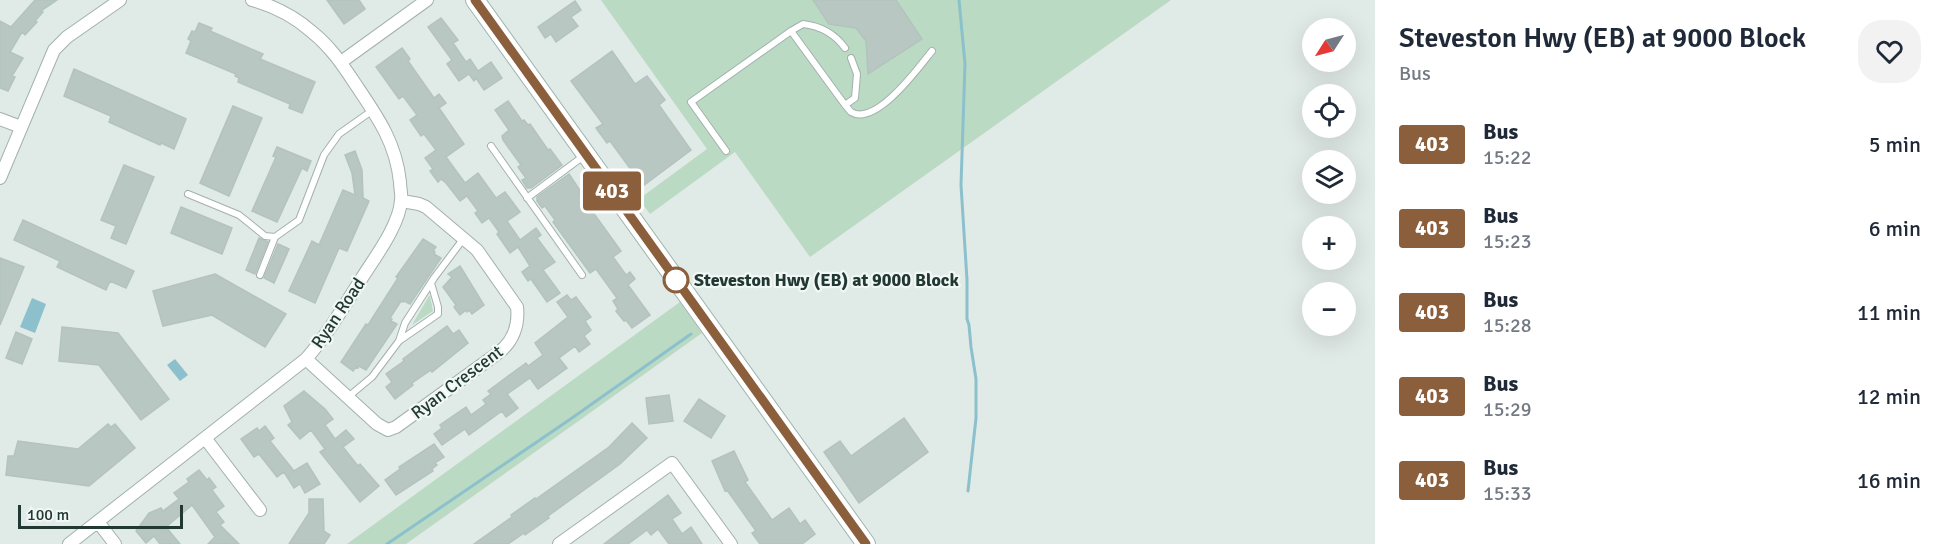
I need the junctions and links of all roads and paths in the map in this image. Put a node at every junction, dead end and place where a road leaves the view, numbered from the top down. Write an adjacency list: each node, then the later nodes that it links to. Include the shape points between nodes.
1 (120, 0): 13 (street, via 54,50)
2 (252, 0): 9 (street, Ryan Road, via 294,18)
3 (427, 0): 9 (street)
4 (475, 0): 17 (main road)
5 (790, 31): 6 (lane, via 803,24 821,28); 10 (lane); 16 (lane, via 691,102)
6 (845, 48)
7 (932, 51): 10 (lane, via 900,89 873,111 861,115)
8 (851, 58): 10 (lane, via 857,74 855,98)
9 (341, 62): 11 (street, Ryan Road)
10 (845, 105)
11 (373, 110): 21 (street, Ryan Road, via 394,152); 22 (lane, via 339,134 324,155 299,220)
12 (0, 118): 13 (street)
13 (21, 127): 15 (street)
14 (490, 146): 20 (lane)
15 (6, 147): 18 (street)
16 (726, 151)
17 (586, 155): 20 (lane); 37 (main road)
18 (0, 178)
19 (188, 194): 22 (lane, via 239,215 265,236)
20 (527, 198): 25 (lane)
21 (402, 201): 23 (street, Ryan Crescent, via 423,205); 28 (street, Ryan Road, via 386,240)
22 (275, 237): 24 (lane)
23 (464, 238): 26 (lane); 29 (street, Ryan Crescent, via 515,303 513,336 502,350 387,434)
24 (260, 275)
25 (582, 275)
26 (431, 283): 27 (lane, via 405,323); 27 (lane, via 438,314)
27 (399, 341): 29 (lane, via 372,377)
28 (306, 359): 29 (street, Ryan Crescent); 30 (street, Ryan Road)
29 (348, 398)
30 (205, 438): 31 (street); 32 (street, Ryan Road)
31 (260, 510)
32 (98, 522): 33 (street, Ryan Road); 34 (street)
33 (69, 544)
34 (115, 544)
35 (559, 544): 36 (street, via 672,463)
36 (731, 544)
37 (866, 544)

